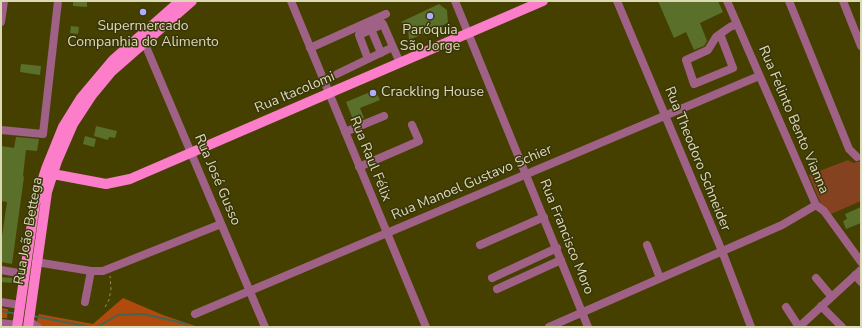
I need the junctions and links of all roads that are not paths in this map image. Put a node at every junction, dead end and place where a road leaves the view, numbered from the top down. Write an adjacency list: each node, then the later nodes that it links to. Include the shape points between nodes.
1 (4, 1): 13 (street)
2 (58, 1): 31 (street, via 42,134)
3 (180, 1): 33 (main road, Rua João Bettega, via 126,47 90,86 72,111)
4 (192, 1): 18 (main road, Rua João Bettega)
5 (291, 1): 21 (street, Rua Raul Félix)
6 (455, 1): 16 (street, Rua Francisco Moro)
7 (543, 1): 16 (main road, Rua Itacolomi)
8 (617, 1): 29 (street, Rua Theodoro Schneider)
9 (727, 1): 14 (street, Rua Felinto Bento Vianna)
10 (789, 1): 35 (street, via 849,149)
11 (843, 1): 19 (street)
12 (386, 14): 21 (street)
13 (1, 22)
14 (738, 24): 17 (street); 26 (street, Rua Felinto Bento Vianna)
15 (371, 29): 20 (street, via 383,24); 22 (street); 23 (street, via 359,35)
16 (469, 33): 24 (main road, Rua Itacolomi); 38 (street, Rua Francisco Moro)
17 (720, 34): 17 (street, via 708,50 686,60 694,84 733,68)
18 (144, 42): 34 (street, Rua José Gusso); 37 (main road, Rua João Bettega, via 111,72 82,109 65,140)
19 (861, 46)
20 (393, 47): 22 (street); 24 (street)
21 (310, 48): 27 (street, Rua Raul Félix)
22 (381, 53): 23 (street)
23 (368, 59): 25 (street)
24 (400, 63): 27 (main road, Rua Itacolomi)
25 (337, 74)
26 (759, 76): 29 (street, Rua Manoel Gustavo Schier); 39 (street, Rua Felinto Bento Vianna)
27 (329, 94): 32 (street, Rua Raul Félix); 34 (main road, Rua Itacolomi)
28 (384, 116): 32 (street)
29 (666, 116): 38 (street, Rua Manoel Gustavo Schier); 46 (street, Rua Theodoro Schneider)
30 (412, 125): 36 (street, via 419,141)
31 (1, 130)
32 (345, 132): 36 (street, Rua Raul Félix)
33 (52, 153): 37 (main road); 53 (main road, Rua João Bettega, via 35,203)
34 (192, 153): 37 (main road, Rua Itacolomi, via 130,179 106,184); 41 (street, Rua José Gusso)
35 (857, 157)
36 (360, 167): 42 (street, Rua Raul Félix)
37 (53, 174): 48 (main road, Rua João Bettega)
38 (527, 174): 40 (street, Rua Francisco Moro); 42 (street, Rua Manoel Gustavo Schier)
39 (816, 205): 46 (street, via 782,225); 49 (street, Rua Felinto Bento Vianna, via 824,211)
40 (544, 217): 43 (street); 45 (street, Rua Francisco Moro)
41 (221, 224): 51 (street, via 108,270); 59 (street, Rua José Gusso)
42 (387, 233): 59 (street, Rua Manoel Gustavo Schier); 71 (street, Rua Raul Félix)
43 (480, 245)
44 (647, 245): 55 (street)
45 (557, 248): 47 (street, Rua Francisco Moro); 54 (street)
46 (722, 251): 55 (street); 74 (street, Rua Theodoro Schneider)
47 (561, 260): 58 (street); 65 (street, Rua Francisco Moro)
48 (36, 262): 51 (street); 67 (main road, Rua João Bettega)
49 (861, 262)
50 (1, 270): 53 (street)
51 (91, 271): 62 (street)
52 (858, 272): 57 (street); 60 (street)
53 (24, 274): 67 (main road, Rua João Bettega)
54 (492, 278)
55 (660, 278): 65 (street)
56 (816, 278): 60 (street)
57 (861, 282)
58 (497, 289)
59 (250, 291): 66 (street, Rua Manoel Gustavo Schier); 70 (street, Rua José Gusso)
60 (831, 296): 63 (street)
61 (1, 302): 67 (street)
62 (86, 302)
63 (821, 306): 75 (street); 76 (street)
64 (786, 307): 75 (street)
65 (582, 312): 72 (street); 73 (street, Rua Francisco Moro)
66 (195, 314)
67 (23, 319): 68 (street); 69 (street)
68 (1, 323)
69 (38, 327)
70 (265, 327)
71 (426, 327)
72 (549, 327)
73 (588, 327)
74 (751, 327)
75 (799, 327)
76 (842, 327)

